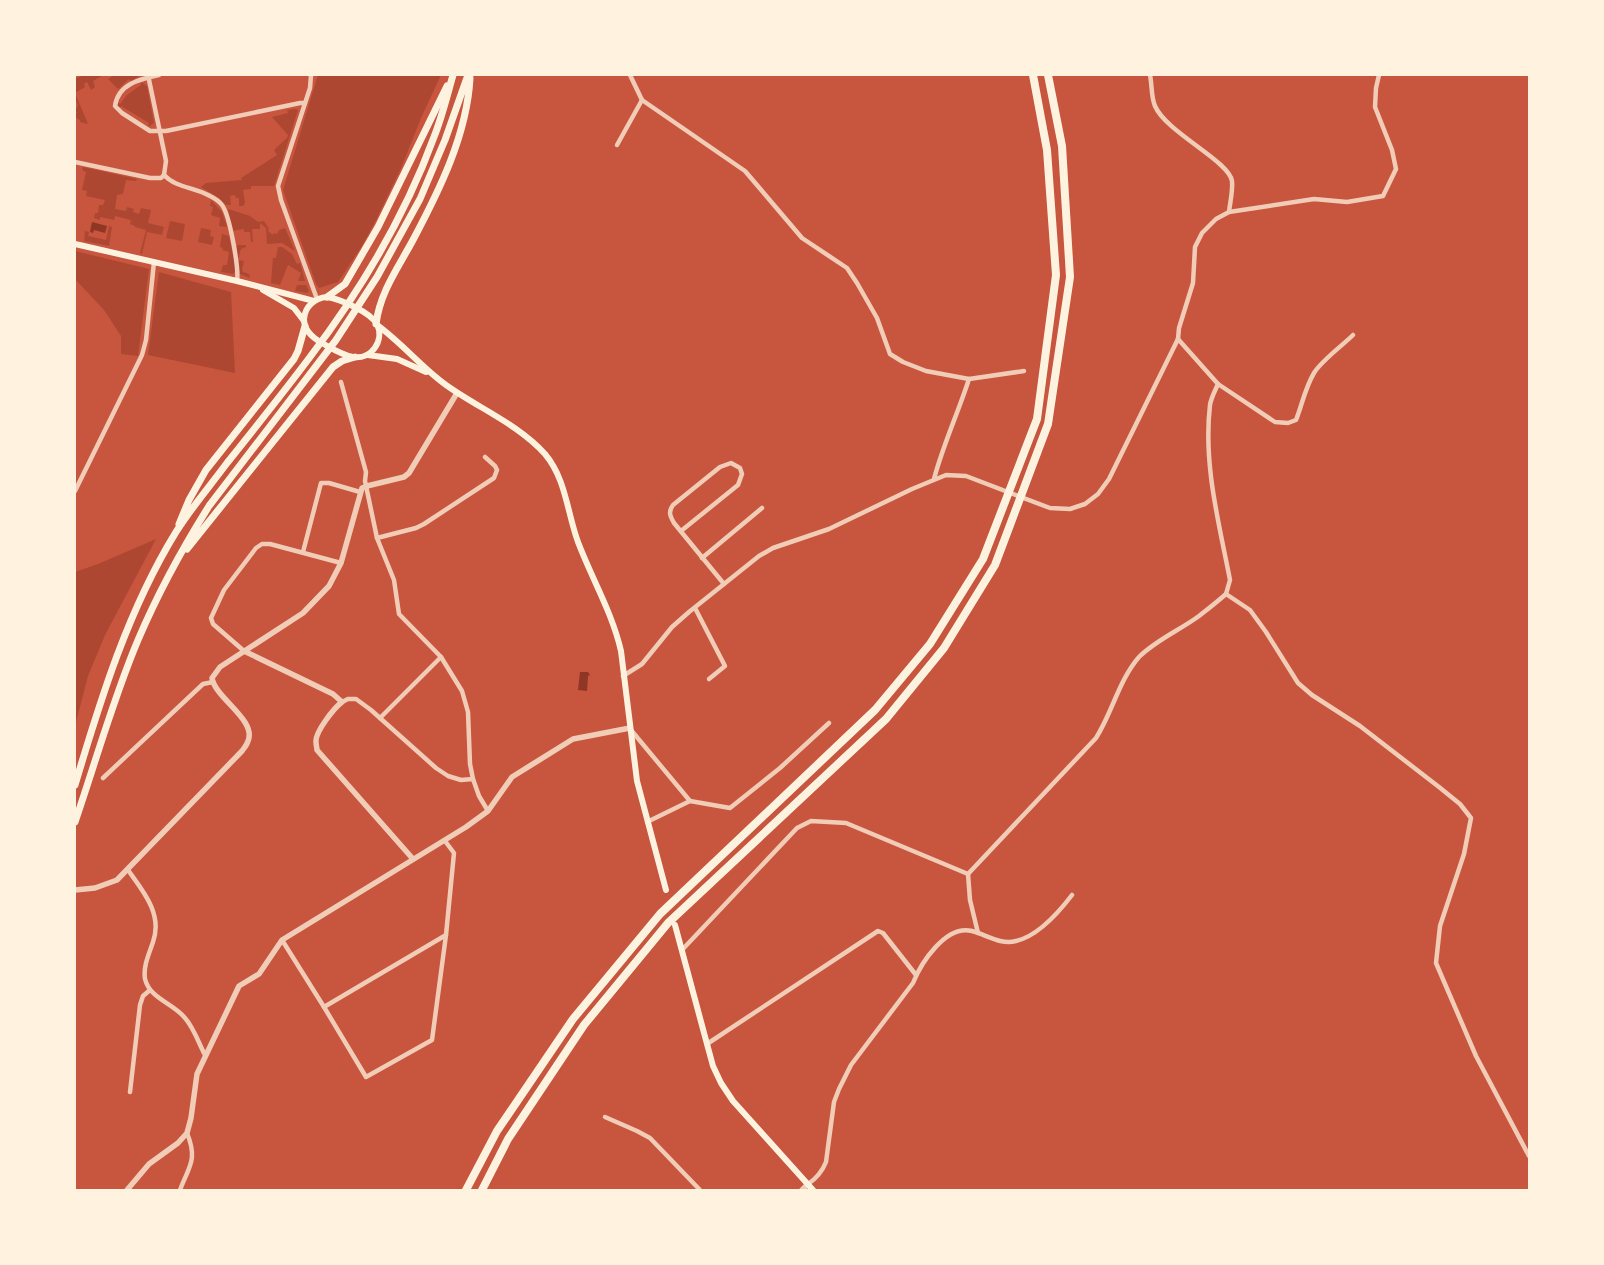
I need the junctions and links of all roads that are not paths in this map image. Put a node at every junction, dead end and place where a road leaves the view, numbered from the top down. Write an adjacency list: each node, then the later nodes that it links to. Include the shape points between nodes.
1 (159, 75): 10 (street)
2 (311, 75): 12 (street)
3 (453, 75): 22 (highway, via 378,226 345,284); 42 (highway, via 435,136 383,247 311,356)
4 (469, 75): 25 (highway, via 467,102 453,150 424,217 383,294); 48 (highway, via 420,199 362,302 209,506)
5 (630, 75): 11 (street)
6 (1033, 75): 92 (highway, via 1047,150 1056,275 1037,419 984,558 930,644 875,710 660,914 573,1019 497,1131)
7 (1048, 75): 93 (highway, via 1062,146 1070,277 1048,424 995,565 944,648 886,719 668,924 590,1018 508,1139)
8 (1150, 75): 17 (street, via 1154,105 1164,120 1226,171 1232,180)
9 (1378, 75): 17 (street, via 1375,107 1396,169 1383,196 1346,202 1314,199)
10 (148, 76): 13 (street); 13 (street, via 125,88 114,106 150,131)
11 (642, 100): 14 (street); 32 (street, via 744,171 802,238 847,268 878,318 890,354 926,371)
12 (305, 103): 13 (street); 23 (street, via 278,192)
13 (160, 132): 16 (street, via 166,161)
14 (617, 146)
15 (75, 162): 16 (street, via 150,178)
16 (164, 175): 20 (street, via 174,183 208,195 225,211 238,270)
17 (1229, 212): 27 (street, via 1216,219 1198,239 1193,283)
18 (75, 244): 19 (main road)
19 (154, 262): 20 (main road); 39 (street, via 142,355)
20 (237, 281): 21 (main road)
21 (260, 288): 23 (main road); 24 (main road, via 294,308)
22 (327, 297): 23 (main road); 25 (main road, via 365,314)
23 (316, 300): 24 (main road, via 306,311)
24 (305, 324): 29 (main road, via 316,340); 42 (highway, via 294,359 201,477)
25 (377, 324): 28 (main road, via 379,340); 31 (main road)
26 (1353, 335): 34 (street, via 1315,371 1296,420 1288,423 1275,422)
27 (1178, 339): 34 (street); 37 (street, via 1118,460 1098,494 1085,504 1070,509 1050,508 966,476 946,475)
28 (368, 355): 29 (main road); 31 (main road, via 397,359)
29 (355, 357): 48 (highway, via 342,360 333,367)
30 (1024, 371): 32 (street)
31 (431, 374): 35 (main road)
32 (969, 380): 37 (street)
33 (341, 382): 38 (street)
34 (1218, 384): 50 (street, via 1210,403 1208,439 1211,478 1230,580)
35 (457, 393): 38 (street, via 409,473); 54 (main road, via 521,433 544,454 558,474 579,544 615,628)
36 (485, 457): 44 (street, via 497,470 494,478 424,524)
37 (934, 479): 49 (street, via 829,529 773,548)
38 (367, 486): 40 (street); 44 (street)
39 (75, 491)
40 (360, 492): 45 (street, via 321,483); 47 (street)
41 (762, 508): 46 (street)
42 (177, 531): 63 (highway, via 146,587 116,658)
43 (681, 531): 43 (street, via 670,515 673,505 725,464 736,465 742,474 738,485); 46 (street)
44 (377, 538): 53 (street, via 394,580 399,614)
45 (302, 552): 47 (street); 52 (street, via 262,544 224,590 211,618 213,624)
46 (702, 558): 49 (street)
47 (341, 563): 52 (street, via 329,586 303,612)
48 (173, 567): 66 (highway, via 126,669)
49 (724, 584): 51 (street)
50 (1226, 594): 71 (street, via 1139,658 1121,686 1096,738); 88 (street, via 1250,610 1298,683 1439,787 1471,818 1464,854 1440,926 1436,964 1476,1056)
51 (695, 608): 54 (street, via 672,627 642,664); 55 (street, via 725,666)
52 (244, 651): 56 (street, via 220,667 212,678); 57 (street, via 333,694)
53 (441, 658): 58 (street); 62 (street, via 458,683 468,712)
54 (623, 676): 60 (main road)
55 (709, 679)
56 (213, 682): 61 (street, via 203,684); 70 (street, via 242,718 248,728 249,740)
57 (342, 702): 58 (street, via 356,699); 69 (street, via 318,733 318,750)
58 (380, 718): 62 (street, via 448,776)
59 (829, 723): 64 (street, via 730,808)
60 (630, 728): 64 (street); 65 (street, via 573,739 512,777); 67 (main road, via 637,781)
61 (103, 778)
62 (473, 780): 65 (street)
63 (75, 785)
64 (690, 801): 67 (street)
65 (488, 811): 68 (street)
66 (75, 822)
67 (647, 822): 73 (main road)
68 (445, 841): 69 (street); 77 (street, via 454,853)
69 (414, 859): 78 (street)
70 (128, 870): 72 (street, via 106,885); 81 (street, via 149,902 156,920 146,962 145,979)
71 (968, 874): 76 (street); 79 (street, via 846,823 811,821 797,828)
72 (76, 890)
73 (666, 890)
74 (1072, 895): 76 (street, via 1041,927 1020,940 996,940)
75 (675, 925): 79 (main road)
76 (978, 933): 80 (street, via 961,930 941,941)
77 (446, 935): 82 (street); 82 (street, via 432,1040 366,1077)
78 (282, 940): 82 (street); 84 (street, via 259,974 239,986)
79 (681, 950): 83 (main road)
80 (916, 975): 83 (street, via 878,931); 89 (street, via 851,1066 834,1102 823,1171)
81 (150, 990): 84 (street, via 186,1018); 85 (street, via 140,1004)
82 (324, 1007)
83 (707, 1044): 89 (main road, via 716,1074 726,1091)
84 (205, 1055): 87 (street, via 197,1074)
85 (130, 1092)
86 (604, 1117): 94 (street, via 650,1138)
87 (187, 1133): 90 (street, via 149,1164); 91 (street, via 192,1165)
88 (1529, 1156)
89 (808, 1184): 95 (street); 96 (main road)
90 (128, 1190)
91 (180, 1190)
92 (466, 1190)
93 (482, 1190)
94 (700, 1190)
95 (802, 1190)
96 (813, 1190)

